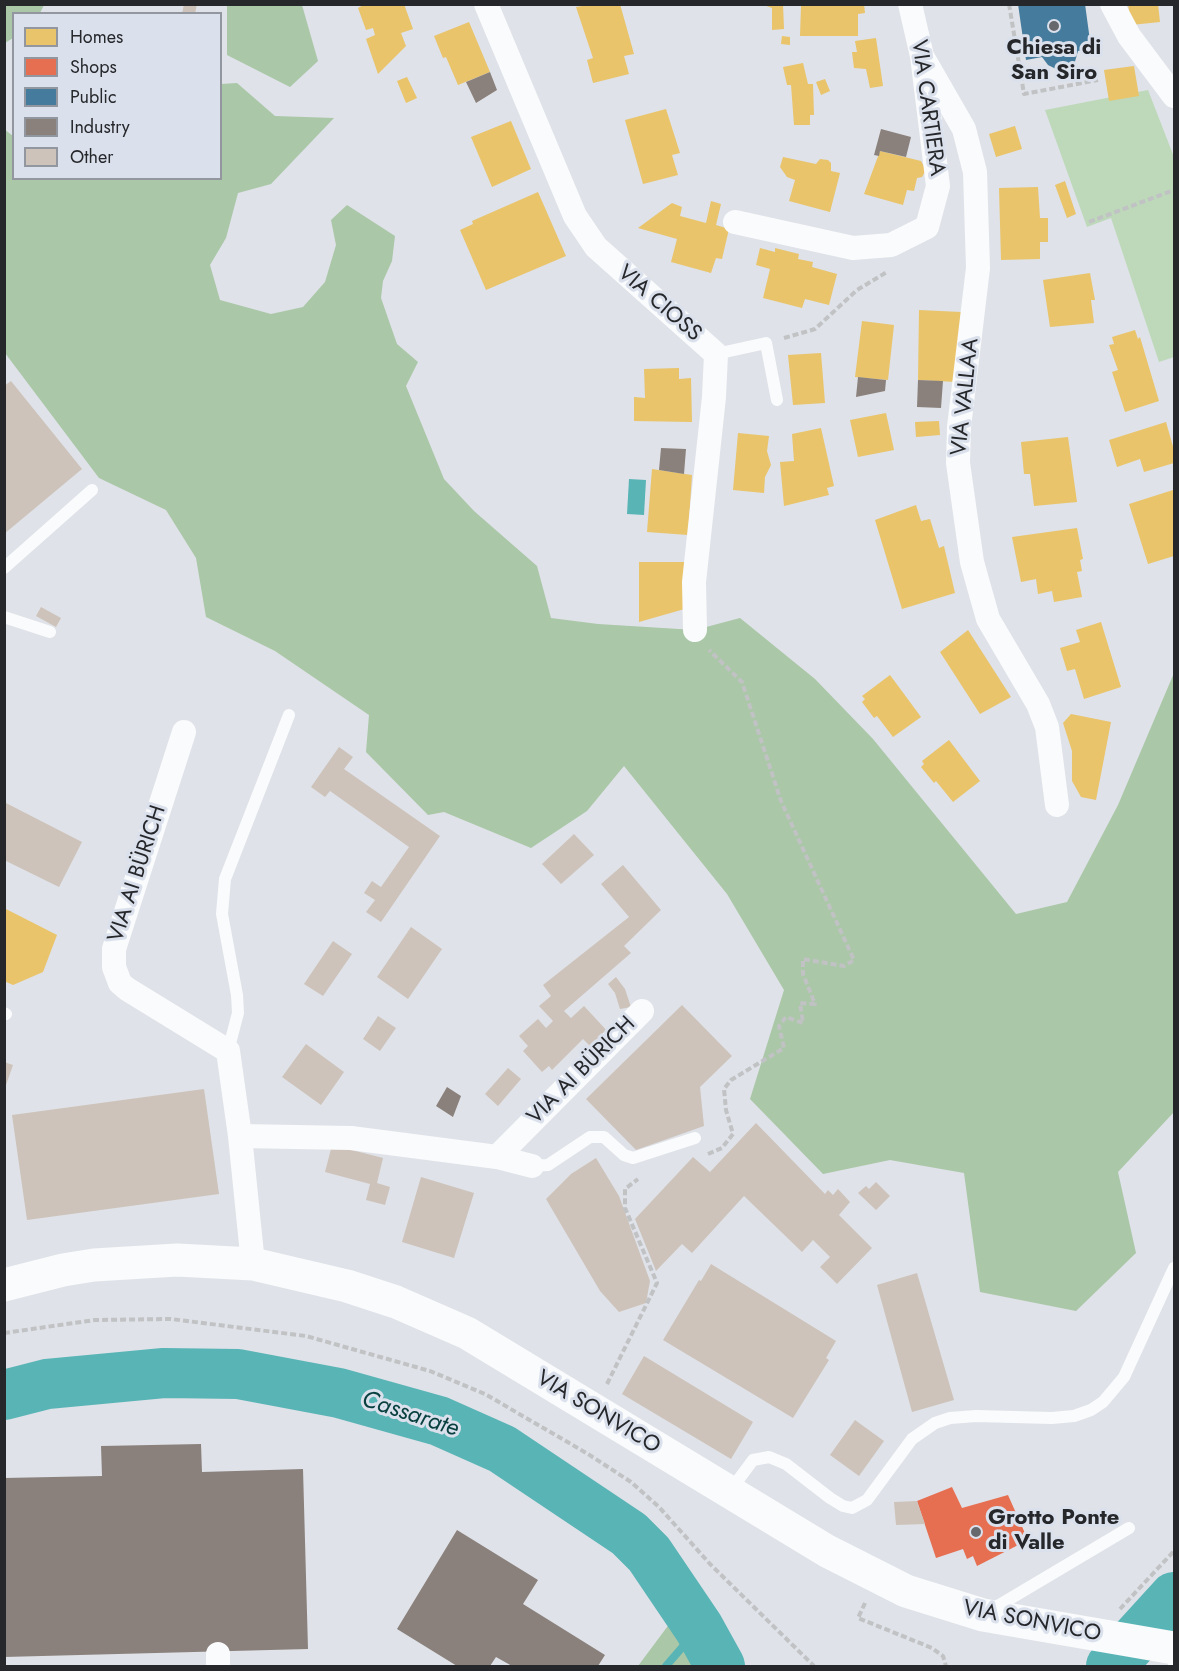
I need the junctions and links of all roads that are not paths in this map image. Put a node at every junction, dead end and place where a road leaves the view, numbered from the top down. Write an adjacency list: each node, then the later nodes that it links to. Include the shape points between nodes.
1 (486, 4): 7 (street, VIA CIOSS, via 580,224 596,247)
2 (910, 4): 4 (street, VIA CARTIERA)
3 (1112, 4): 5 (street, via 1129,36)
4 (922, 56): 6 (street, VIA CARTIERA, via 938,186 927,227 891,245 853,248); 16 (street, VIA VALLAA, via 964,129 975,172 978,268 958,463 972,562 988,620 1038,704 1047,727)
5 (1174, 96)
6 (735, 222)
7 (716, 354): 8 (lane, via 766,343); 12 (street, VIA CIOSS, via 694,582)
8 (777, 400)
9 (92, 490): 10 (lane)
10 (4, 568)
11 (4, 617): 13 (lane)
12 (695, 630)
13 (50, 632)
14 (289, 715): 18 (lane, via 225,879 222,914 238,1013)
15 (184, 732): 18 (street, VIA AI BÜRICH, via 114,949 114,968 127,989)
16 (1057, 805)
17 (642, 1011): 21 (street, VIA AI BÜRICH)
18 (228, 1051): 19 (street)
19 (240, 1136): 21 (street, via 351,1138); 23 (street)
20 (695, 1138): 22 (lane, via 633,1158 604,1137 590,1137 548,1165)
21 (497, 1157): 22 (street)
22 (532, 1166)
23 (253, 1264): 25 (street, VIA SONVICO, via 140,1260 63,1270); 26 (street, VIA SONVICO, via 347,1286 431,1315)
24 (1174, 1268): 26 (lane, via 1124,1377 1091,1410 1052,1419 976,1416 935,1423 912,1439 867,1500 852,1508 843,1506 786,1464 769,1457 753,1460)
25 (4, 1285)
26 (729, 1492): 28 (street, VIA SONVICO, via 877,1578)
27 (1129, 1528): 28 (lane)
28 (983, 1615): 29 (street, VIA SONVICO, via 1067,1630)
29 (1174, 1657)

